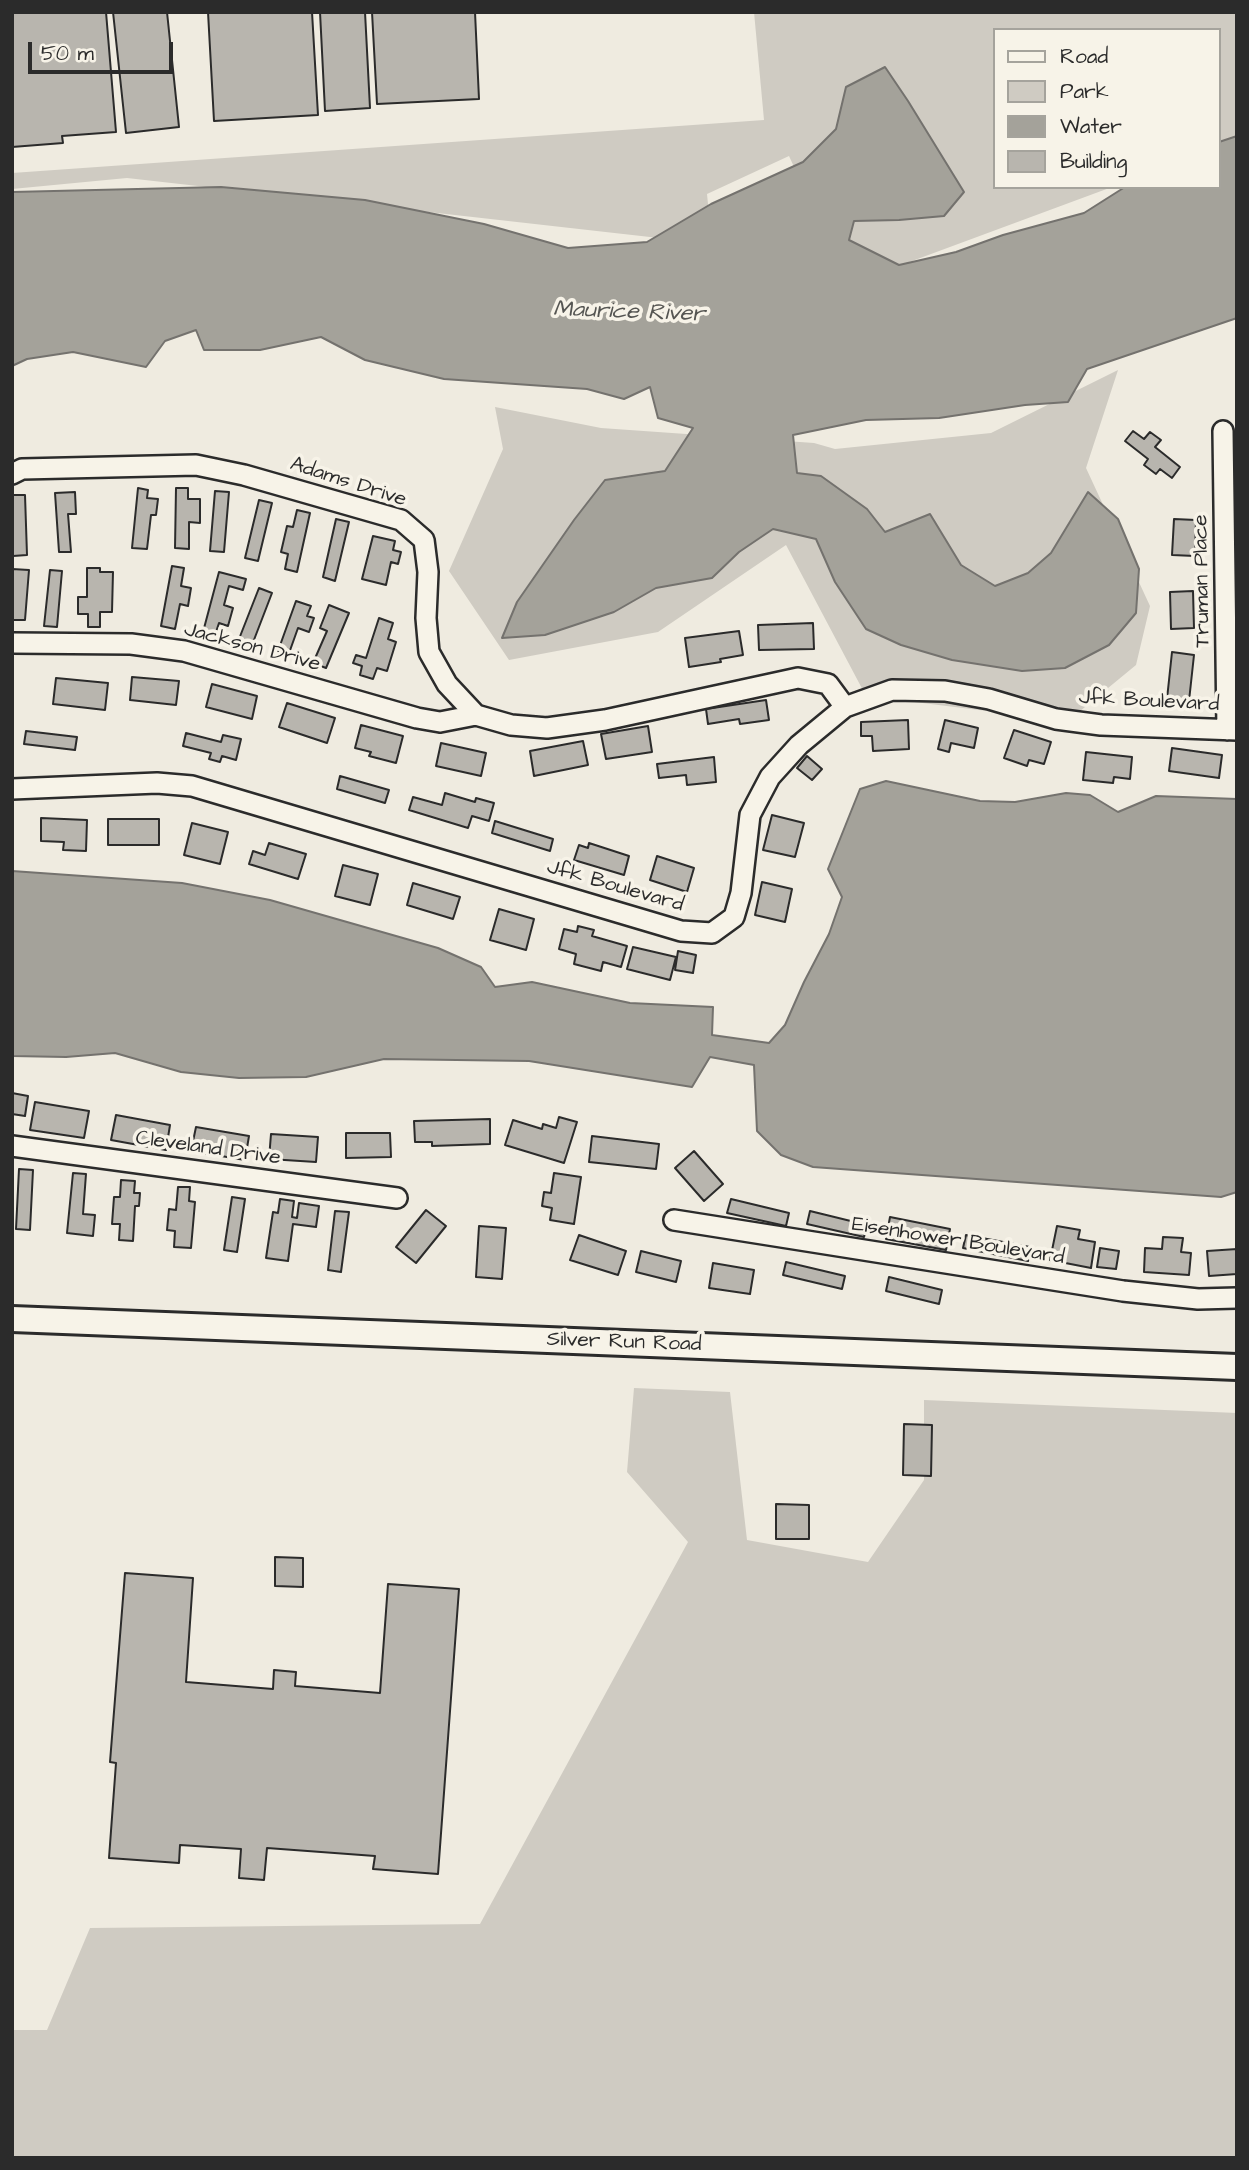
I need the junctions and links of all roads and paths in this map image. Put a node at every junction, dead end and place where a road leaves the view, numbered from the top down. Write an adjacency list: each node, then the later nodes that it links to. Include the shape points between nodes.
1 (1223, 431): 6 (street, Truman Place)
2 (12, 474): 5 (street, Adams Drive, via 22,469 196,465 401,520 424,540 429,652 447,684)
3 (12, 643): 5 (street, Jackson Drive, via 131,644 184,651 417,718 440,722)
4 (845, 707): 5 (street, via 828,684 798,678 547,728); 6 (street, Jfk Boulevard, via 892,690 945,691 1056,719); 7 (street, Jfk Boulevard, via 799,745 770,777 750,816 734,918 712,933 681,931 192,786 158,783)
5 (476, 715)
6 (1232, 730)
7 (12, 789)
8 (12, 1146): 9 (street, Cleveland Drive)
9 (397, 1198)
10 (674, 1220): 11 (street, Eisenhower Boulevard, via 1123,1291 1198,1299)
11 (1237, 1297)
12 (12, 1319): 13 (main road, Silver Run Road)
13 (1237, 1367)

